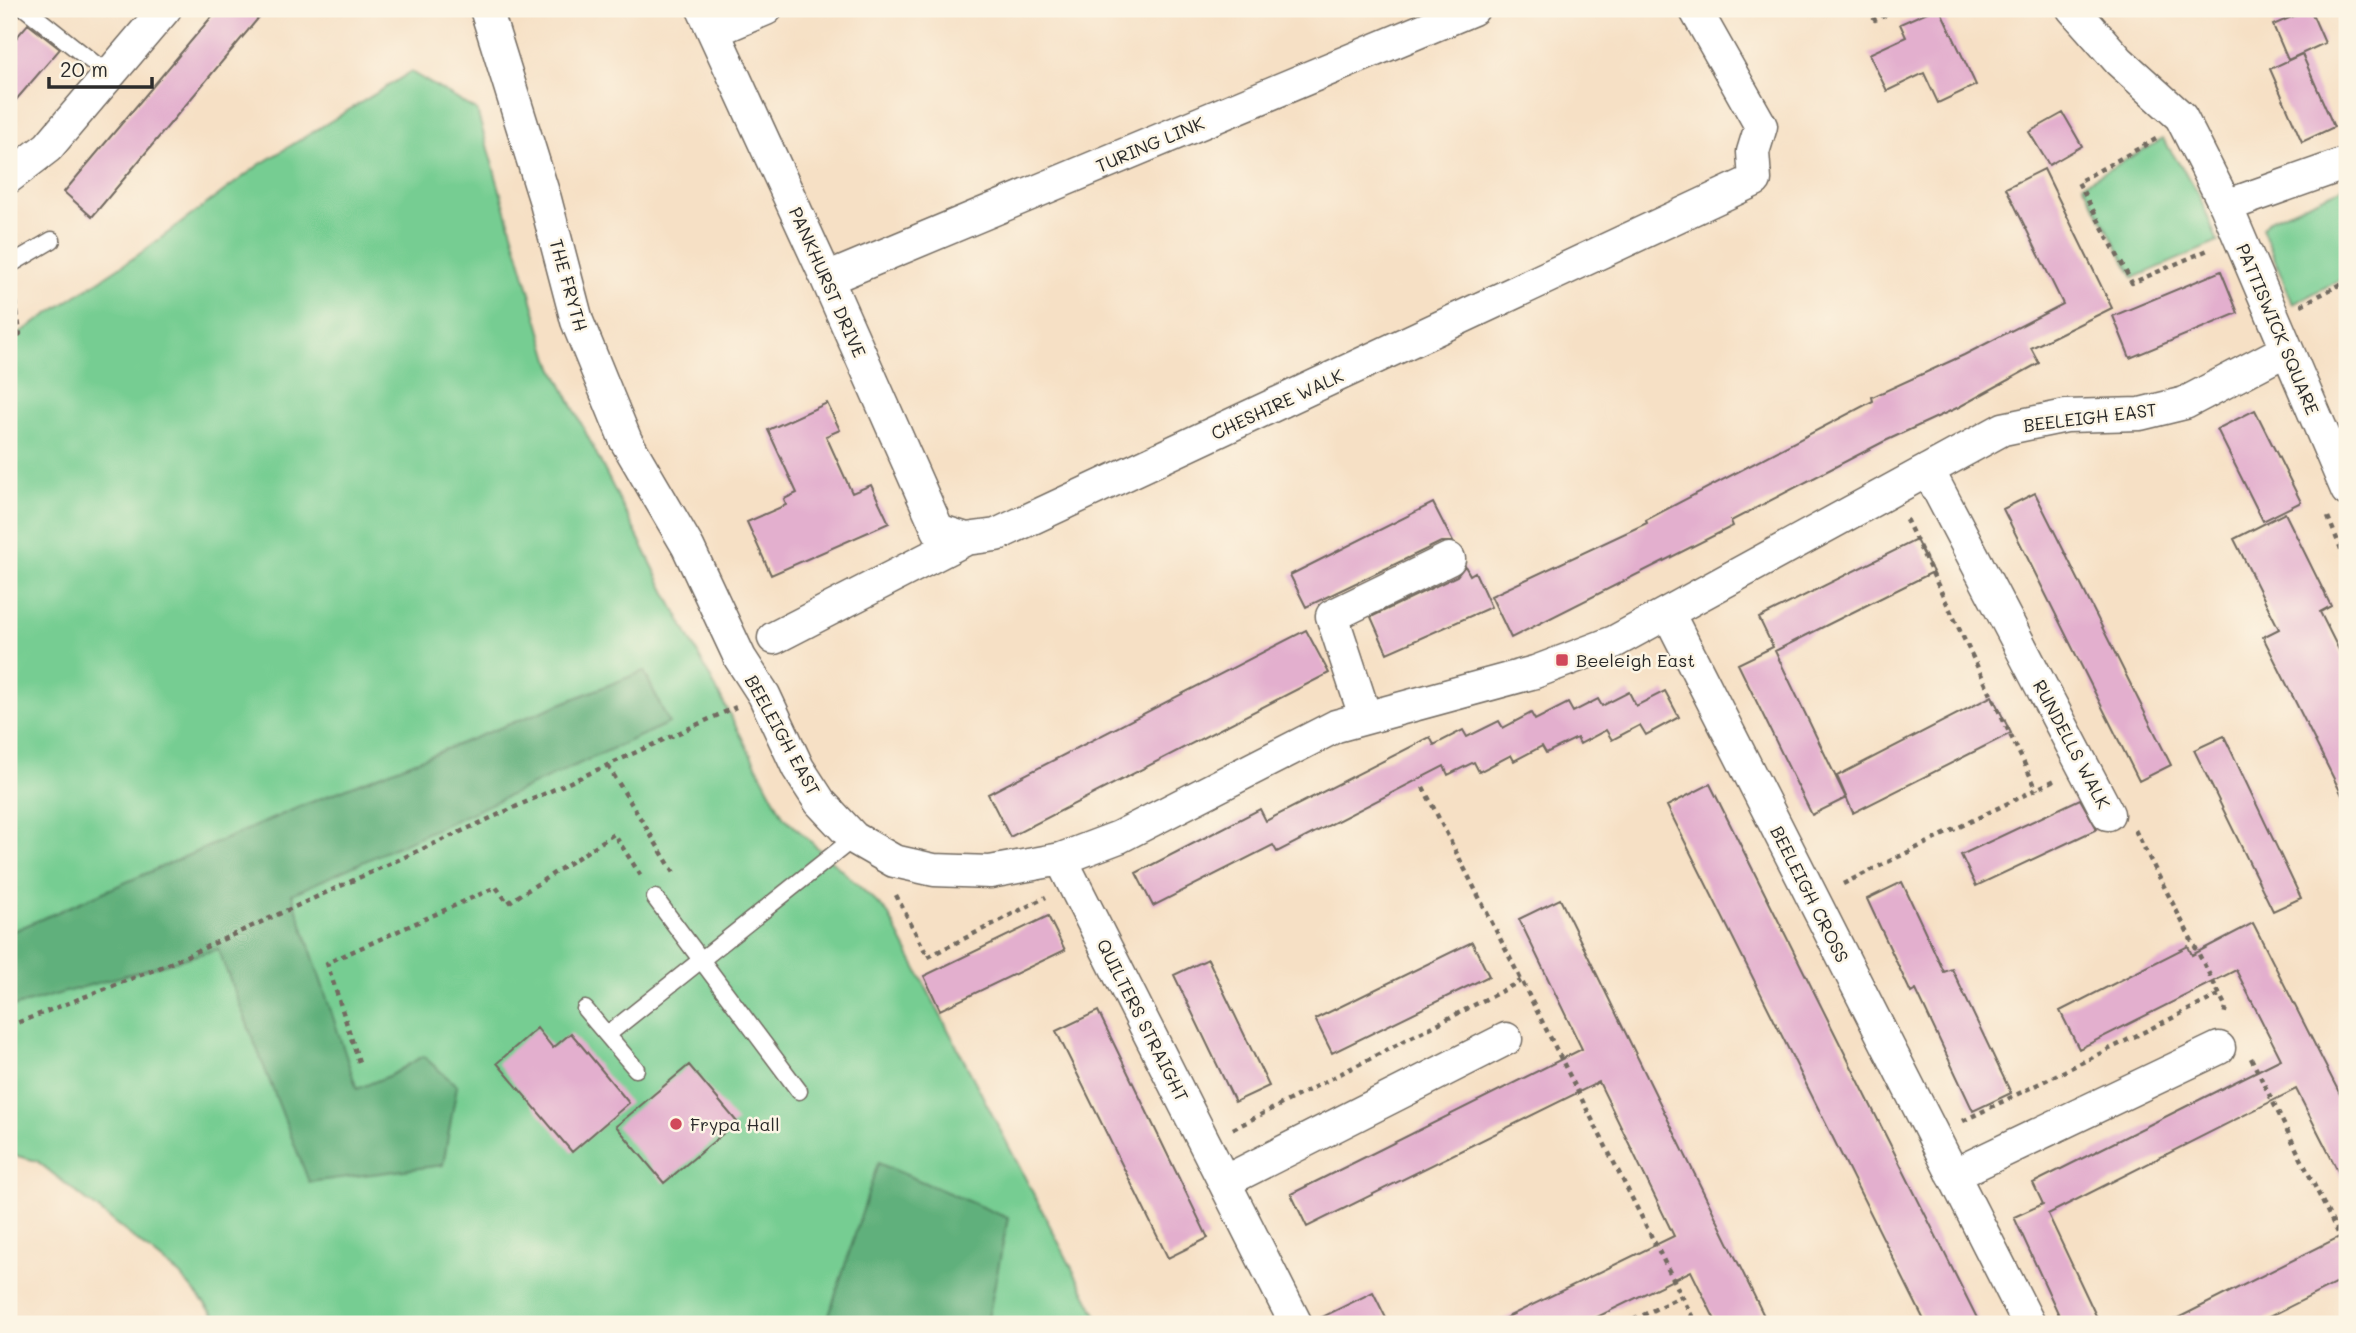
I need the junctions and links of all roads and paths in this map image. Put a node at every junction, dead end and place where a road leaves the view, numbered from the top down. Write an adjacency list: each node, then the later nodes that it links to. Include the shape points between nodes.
1 (26, 9): 13 (lane)
2 (165, 9): 13 (street)
3 (486, 9): 30 (street, THE FRYTH, via 542,186 578,321 626,440)
4 (766, 9): 11 (street)
5 (1473, 9): 21 (street, TURING LINK)
6 (1695, 9): 29 (street, CHESHIRE WALK, via 1760,126 1753,152 1755,180 996,536)
7 (1868, 9): 8 (path, via 1875,20)
8 (1899, 9)
9 (2073, 9): 17 (street, PATTISWICK SQUARE, via 2119,61 2181,117)
10 (2341, 9): 12 (path)
11 (708, 20): 21 (street, PANKHURST DRIVE)
12 (2347, 45)
13 (109, 75): 16 (street, via 48,147)
14 (2163, 135): 19 (path, via 2078,182 2132,283)
15 (2347, 163): 17 (street)
16 (9, 177)
17 (2226, 206): 25 (street, PATTISWICK SQUARE)
18 (52, 240): 20 (lane)
19 (2212, 248)
20 (10, 262): 24 (path, via 20,334)
21 (827, 279): 29 (street, PANKHURST DRIVE, via 938,530)
22 (2347, 281): 23 (path)
23 (2292, 309)
24 (9, 340)
25 (2286, 350): 26 (street, BEELEIGH EAST, via 2185,403 2140,414 2029,422 2003,429); 27 (street, PATTISWICK SQUARE)
26 (1928, 470): 33 (street, BEELEIGH EAST); 41 (street, RUNDELLS WALK)
27 (2338, 500): 32 (path, via 2328,522)
28 (1905, 517): 40 (path)
29 (966, 539): 34 (street, CHESHIRE WALK)
30 (688, 547): 35 (street, BEELEIGH EAST, via 740,658)
31 (1449, 559): 36 (street, via 1332,616)
32 (2347, 564)
33 (1668, 613): 36 (street, BEELEIGH EAST, via 1580,657); 63 (street, BEELEIGH CROSS)
34 (774, 638)
35 (764, 695): 37 (path); 42 (street, BEELEIGH EAST, via 798,768 820,802)
36 (1365, 716): 43 (street, BEELEIGH EAST, via 1336,726 1119,837)
37 (607, 766): 44 (path); 53 (path, via 164,966)
38 (2060, 778): 40 (path)
39 (1423, 787): 48 (path)
40 (2036, 790): 45 (path)
41 (2108, 814): 49 (path, RUNDELLS WALK, via 2132,822)
42 (854, 838): 43 (street, BEELEIGH EAST, via 894,861 934,870 990,872); 47 (lane)
43 (1061, 859): 64 (street, QUILTERS STRAIGHT)
44 (676, 876)
45 (1836, 887)
46 (654, 898): 47 (lane); 58 (path, via 614,834 508,903 496,887 327,963)
47 (702, 961): 55 (lane); 60 (lane)
48 (1521, 981): 54 (path); 62 (path)
49 (2219, 995): 50 (path, RUNDELLS WALK); 61 (path)
50 (2226, 1007): 52 (path, RUNDELLS WALK); 57 (path)
51 (585, 1009): 55 (lane)
52 (2231, 1017)
53 (9, 1026)
54 (1549, 1034): 56 (path); 66 (path)
55 (607, 1035): 59 (lane)
56 (1521, 1040): 64 (street)
57 (2232, 1048): 63 (street); 65 (path)
58 (359, 1062)
59 (636, 1069)
60 (799, 1091)
61 (1956, 1124)
62 (1232, 1130)
63 (1953, 1175): 70 (street, BEELEIGH CROSS)
64 (1226, 1181): 67 (street, QUILTERS STRAIGHT)
65 (2347, 1251)
66 (1682, 1296): 68 (path); 69 (path)
67 (1296, 1324)
68 (1625, 1324)
69 (1696, 1324)
70 (2029, 1324)

